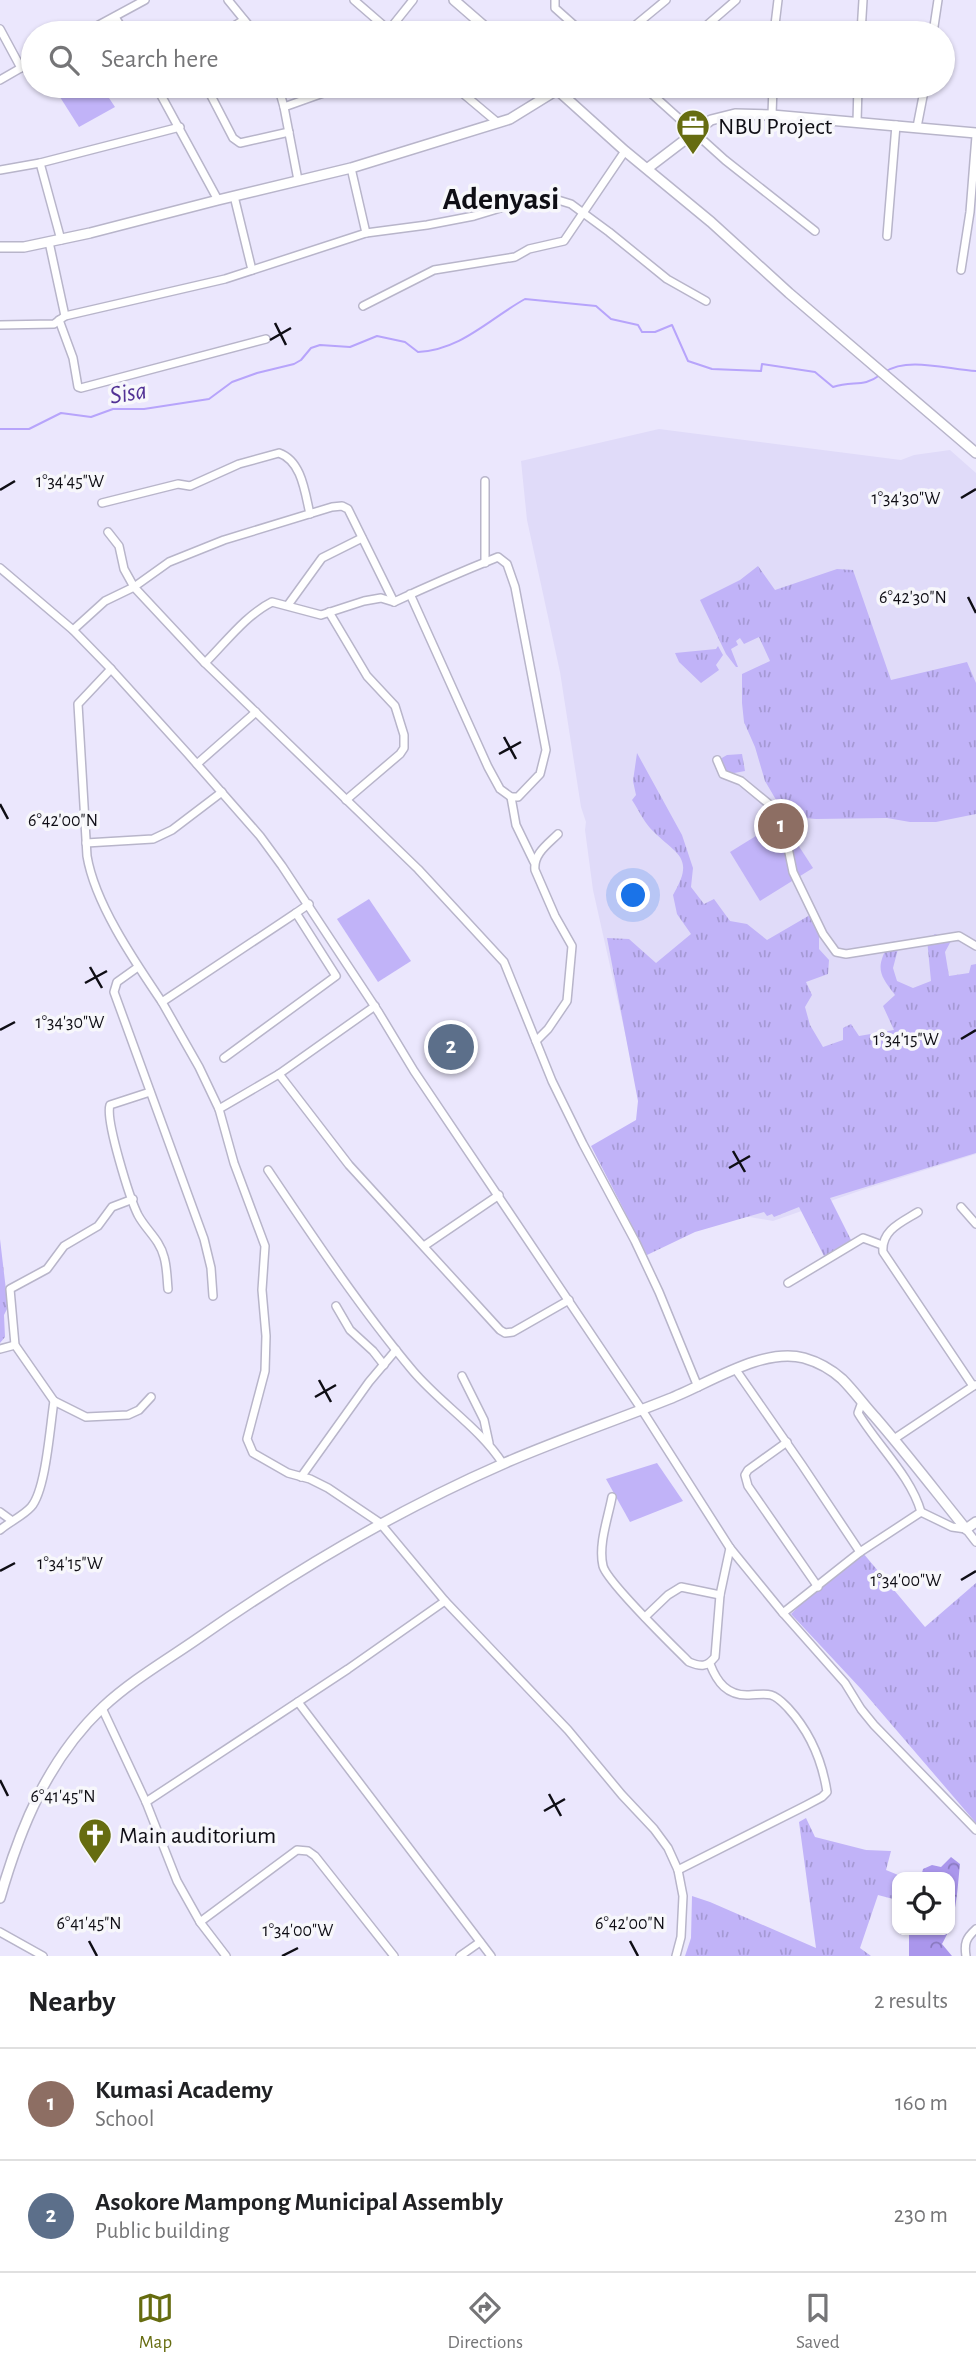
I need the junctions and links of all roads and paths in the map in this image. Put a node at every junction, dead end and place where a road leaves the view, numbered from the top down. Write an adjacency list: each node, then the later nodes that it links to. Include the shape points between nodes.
1 (145, 0): 12 (street)
2 (228, 0): 13 (street)
3 (354, 0): 16 (street)
4 (413, 0): 17 (street)
5 (454, 0): 18 (street)
6 (555, 0): 19 (street, via 555,8)
7 (666, 0): 20 (street)
8 (736, 0): 21 (street)
9 (778, 0): 22 (street)
10 (863, 0): 23 (street)
11 (938, 0): 24 (street)
12 (115, 17): 14 (street); 15 (street)
13 (244, 20)
14 (107, 21)
15 (118, 21)
16 (378, 21)
17 (398, 21)
18 (478, 21)
19 (570, 21)
20 (641, 21)
21 (712, 21)
22 (776, 21)
23 (862, 21)
24 (935, 21)
25 (0, 29): 26 (street)
26 (21, 68): 27 (street)
27 (0, 80)
28 (163, 98): 44 (street)
29 (212, 98): 46 (street, via 237,142)
30 (281, 98): 39 (street)
31 (309, 98): 39 (street)
32 (468, 98): 42 (street)
33 (541, 98): 42 (street)
34 (569, 98): 49 (street)
35 (656, 98): 47 (street)
36 (773, 98): 40 (street)
37 (858, 98): 41 (street)
38 (923, 98): 45 (street)
39 (284, 107): 46 (street)
40 (772, 115): 41 (street); 47 (street, via 722,116)
41 (857, 121): 43 (street)
42 (498, 123): 51 (street)
43 (896, 125): 45 (street); 60 (street)
44 (180, 127): 50 (street); 56 (street)
45 (917, 127): 48 (street)
46 (289, 132): 54 (street)
47 (693, 132): 52 (street); 58 (street)
48 (976, 134): 65 (street)
49 (625, 151): 52 (street); 57 (street)
50 (40, 163): 53 (street); 61 (street)
51 (351, 168): 54 (street); 59 (street)
52 (648, 169): 71 (street)
53 (0, 170)
54 (298, 180): 55 (street)
55 (234, 196): 56 (street); 64 (street)
56 (218, 200): 61 (street)
57 (583, 213): 59 (street, via 558,200); 66 (street, via 667,279); 67 (street, via 564,241 515,257 434,271)
58 (815, 231)
59 (366, 233): 64 (street)
60 (887, 236)
61 (61, 240): 62 (street)
62 (49, 242): 63 (street); 68 (street)
63 (0, 247)
64 (252, 270): 68 (street)
65 (961, 270)
66 (706, 301)
67 (363, 306)
68 (62, 318): 69 (street, via 54,324); 70 (street, via 81,388)
69 (0, 325)
70 (266, 339)
71 (976, 453)
72 (485, 481): 77 (street)
73 (102, 503): 74 (street, via 178,484 190,486 239,464 279,453 298,471)
74 (310, 514): 76 (street, via 342,506); 79 (street, via 169,562)
75 (108, 532): 79 (street, via 119,546)
76 (362, 538): 81 (street); 82 (street, via 322,558)
77 (485, 563): 80 (street); 91 (street, via 498,557 511,575 546,750 540,774 518,797)
78 (0, 568): 84 (street)
79 (134, 587): 84 (street, via 104,601); 85 (street)
80 (410, 594): 81 (street); 91 (street, via 488,767)
81 (394, 602): 83 (street, via 381,598)
82 (288, 605): 83 (street, via 321,615); 85 (street, via 272,602 263,607)
83 (329, 612): 92 (street, via 367,676 395,706 404,735 400,754)
84 (73, 629): 86 (street)
85 (205, 663): 87 (street)
86 (111, 669): 89 (street); 94 (street, via 78,704)
87 (256, 712): 89 (street); 92 (street)
88 (717, 760): 98 (street, via 723,774 741,780 782,814 793,872 836,952 959,936)
89 (197, 764): 90 (street)
90 (222, 792): 94 (street, via 153,839); 96 (street)
91 (510, 797): 95 (street, via 521,839)
92 (346, 800): 104 (street, via 504,962)
93 (558, 834): 95 (street)
94 (86, 843): 99 (street, via 90,874)
95 (534, 863): 104 (street, via 572,946 567,1001)
96 (309, 904): 97 (street); 100 (street)
97 (296, 913): 101 (street); 102 (street)
98 (976, 946)
99 (138, 967): 102 (street); 107 (street, via 117,982 114,992)
100 (349, 967): 101 (street); 103 (street)
101 (337, 976): 105 (street)
102 (163, 1002): 108 (street)
103 (374, 1006): 106 (street); 110 (street)
104 (536, 1041): 129 (street, via 573,1125 655,1282)
105 (224, 1058)
106 (279, 1074): 108 (street); 116 (street, via 349,1165)
107 (150, 1092): 111 (street, via 108,1109); 119 (street, via 204,1240)
108 (219, 1109): 138 (street, via 265,1246 265,1371 247,1439 253,1453)
109 (268, 1170): 124 (street)
110 (499, 1195): 116 (street); 120 (street)
111 (133, 1199): 118 (street, via 164,1256); 122 (street, via 112,1207 98,1226 64,1246 47,1269 10,1289)
112 (961, 1207): 114 (street)
113 (918, 1212): 115 (street, via 889,1232)
114 (976, 1224)
115 (882, 1245): 117 (street, via 863,1238); 128 (street)
116 (424, 1246): 120 (street, via 505,1333)
117 (788, 1283)
118 (168, 1289)
119 (213, 1296)
120 (569, 1300): 133 (street)
121 (336, 1306): 125 (street, via 350,1330)
122 (15, 1345): 123 (street); 131 (street)
123 (0, 1349)
124 (396, 1350): 125 (street); 136 (street, via 440,1400)
125 (384, 1365): 138 (street)
126 (736, 1370): 129 (street); 132 (street, via 764,1359 803,1357 842,1379); 135 (street)
127 (463, 1376): 136 (street, via 484,1420)
128 (974, 1385): 134 (street)
129 (698, 1387): 133 (street)
130 (151, 1397): 131 (street, via 128,1415 98,1417 86,1417)
131 (54, 1401): 142 (street, via 43,1485 29,1510)
132 (862, 1402): 134 (street); 141 (street, via 858,1413 906,1482)
133 (642, 1410): 137 (street); 148 (street)
134 (894, 1439): 146 (street)
135 (787, 1442): 149 (street); 150 (street, via 748,1470 746,1480)
136 (490, 1445): 137 (street)
137 (503, 1464): 144 (street)
138 (301, 1477): 144 (street, via 328,1488)
139 (612, 1497): 154 (street, via 603,1569)
140 (0, 1512): 142 (street)
141 (920, 1512): 146 (street); 149 (street)
142 (11, 1520): 145 (street)
143 (976, 1522): 146 (street)
144 (380, 1523): 152 (street); 157 (street, via 223,1621)
145 (0, 1530)
146 (966, 1530): 147 (street)
147 (976, 1542)
148 (730, 1548): 151 (street); 153 (street)
149 (860, 1552): 150 (street)
150 (818, 1587): 153 (street)
151 (720, 1595): 154 (street, via 681,1587); 155 (street, via 715,1657)
152 (445, 1601): 156 (street); 160 (street, via 568,1730 654,1829)
153 (783, 1613): 159 (street, via 845,1683 874,1725)
154 (645, 1617): 155 (street, via 690,1662 699,1667)
155 (710, 1664): 160 (street, via 723,1687 742,1696 769,1694 800,1721 812,1740 827,1792)
156 (298, 1702): 158 (street); 165 (street)
157 (102, 1708): 158 (street); 161 (street, via 44,1782)
158 (146, 1802): 162 (street, via 177,1881)
159 (976, 1830)
160 (678, 1870): 171 (street, via 682,1896)
161 (0, 1898)
162 (200, 1922): 167 (street); 168 (street, via 302,1850 315,1856)
163 (976, 1929): 172 (street, via 964,1944)
164 (0, 1932): 166 (street)
165 (480, 1942): 169 (street); 170 (street)
166 (43, 1956)
167 (226, 1956)
168 (394, 1956)
169 (460, 1956)
170 (491, 1956)
171 (676, 1956)
172 (966, 1956)

